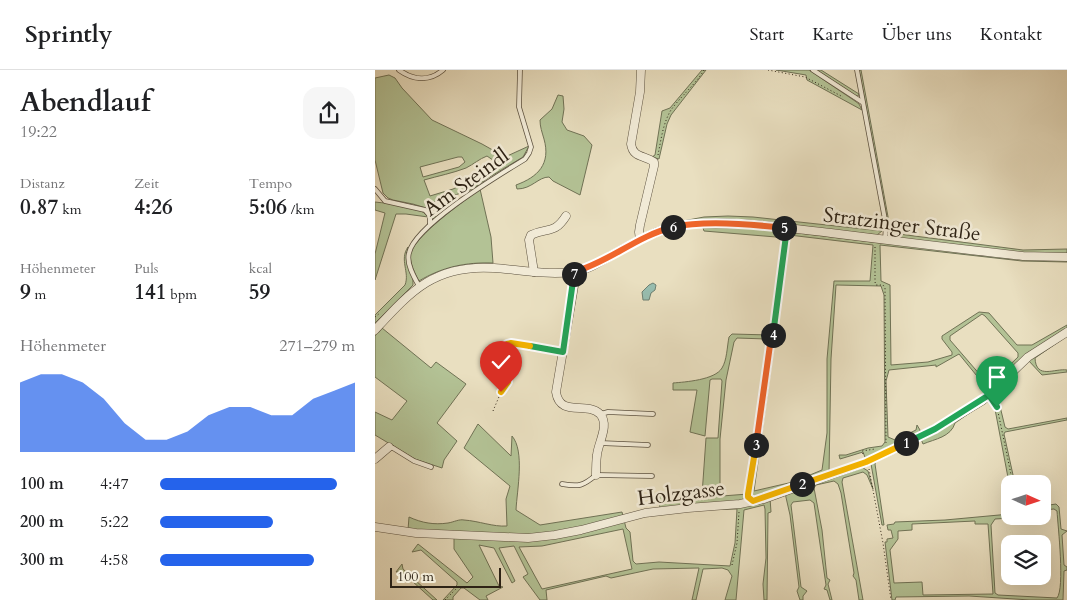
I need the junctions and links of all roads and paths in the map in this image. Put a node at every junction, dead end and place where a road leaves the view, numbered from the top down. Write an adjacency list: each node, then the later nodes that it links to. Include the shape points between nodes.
1 (399, 70): 2 (lane, via 409,76 424,78)
2 (443, 70)
3 (520, 70): 14 (lane, Am Steindl, via 519,107 530,139 529,153 525,159 478,187)
4 (641, 70): 11 (street, via 631,144 636,155)
5 (704, 70): 11 (path, via 672,109)
6 (768, 70): 9 (path, via 805,77 841,96)
7 (813, 70): 9 (lane)
8 (857, 70): 10 (lane)
9 (854, 97): 10 (lane)
10 (862, 102): 18 (lane, via 886,225)
11 (654, 162): 17 (street, via 640,225)
12 (375, 189): 14 (lane, via 385,201 425,210 430,216)
13 (566, 216): 20 (street, via 560,225 531,235)
14 (430, 224): 22 (lane, Am Steindl, via 408,255)
15 (787, 228): 16 (street, Stratzinger Straße); 17 (street, Stratzinger Straße, via 758,224 683,225); 44 (path, via 748,494)
16 (875, 239): 18 (street, Stratzinger Straße); 33 (path, via 875,282 885,288)
17 (640, 240): 21 (street, Stratzinger Straße)
18 (885, 240): 19 (street, Stratzinger Straße, via 1023,256)
19 (1067, 256)
20 (534, 272): 21 (street, Stratzinger Straße); 22 (street, Stratzinger Straße, via 477,268 432,278)
21 (574, 272): 25 (street)
22 (419, 286): 23 (street, Stratzinger Straße)
23 (375, 330)
24 (1067, 332): 27 (street, Holzgasse, via 1028,357)
25 (563, 352): 26 (lane, via 507,344); 30 (street, via 556,392 559,402 568,407 594,410)
26 (508, 382): 28 (path)
27 (989, 395): 38 (street, Holzgasse, via 935,429); 41 (path, via 997,407)
28 (493, 411)
29 (653, 414): 30 (lane, via 608,412)
30 (600, 415): 31 (street, via 603,422)
31 (600, 443): 32 (lane); 40 (street)
32 (648, 445)
33 (886, 445)
34 (389, 448): 37 (street); 39 (lane)
35 (877, 449): 36 (path)
36 (862, 451)
37 (375, 459)
38 (866, 462): 44 (street, Holzgasse); 50 (path, via 872,479)
39 (431, 467)
40 (596, 475): 42 (lane); 43 (lane, via 583,485)
41 (1011, 475)
42 (652, 476)
43 (563, 484)
44 (753, 501): 45 (street, Holzgasse)
45 (740, 504): 46 (street, Holzgasse, via 645,513 581,530 528,538 416,533); 47 (path)
46 (375, 527)
47 (732, 564)
48 (459, 586): 49 (path)
49 (445, 600)
50 (891, 600)

